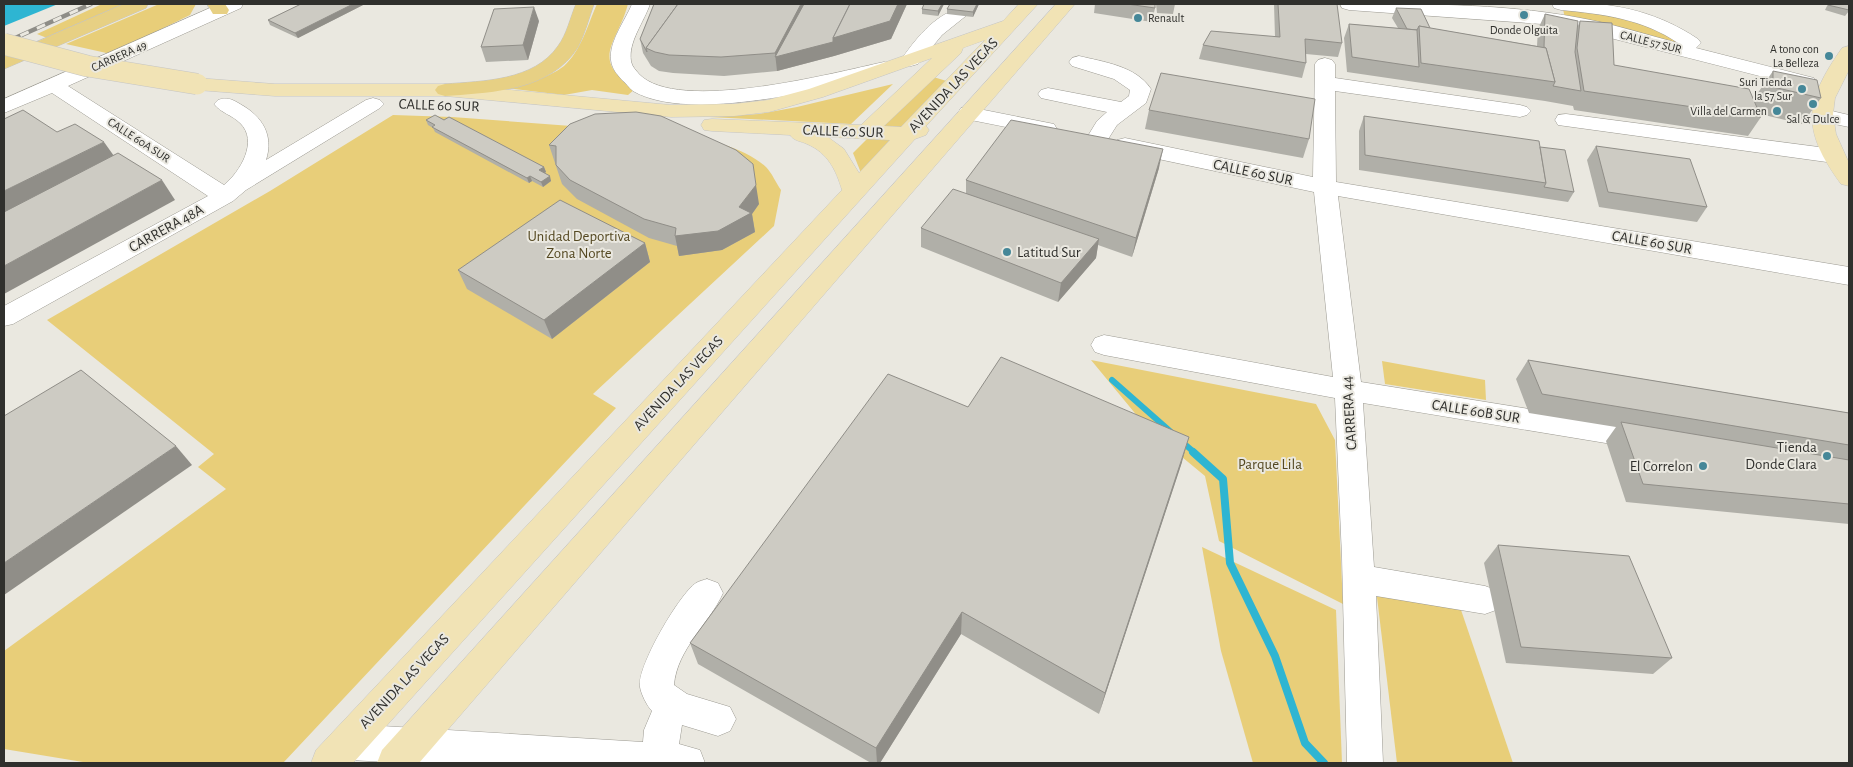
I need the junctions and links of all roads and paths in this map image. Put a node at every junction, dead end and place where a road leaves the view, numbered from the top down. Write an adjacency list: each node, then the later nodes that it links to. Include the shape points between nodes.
1 (139, 4): 16 (highway)
2 (585, 4): 21 (highway, via 567,47 557,60 542,70 515,81)
3 (641, 4): 15 (street, via 620,53 622,67 629,79 652,92 725,97 761,94)
4 (1029, 4): 11 (main road, AVENIDA LAS VEGAS)
5 (1066, 4): 28 (main road, AVENIDA LAS VEGAS)
6 (1349, 4): 9 (street, CALLE 57 SUR)
7 (1561, 4): 14 (street, via 1632,14 1682,36)
8 (223, 6): 19 (street, CARRERA 49)
9 (1541, 11): 14 (street, CALLE 57 SUR)
10 (958, 15): 15 (street, via 932,23)
11 (1011, 24): 15 (main road); 18 (main road, AVENIDA LAS VEGAS)
12 (4, 44): 21 (main road, CALLE 60 SUR, bridge, via 87,66 197,84 274,90)
13 (1849, 52): 20 (main road)
14 (1708, 57): 20 (street, CALLE 57 SUR)
15 (918, 60): 18 (main road); 21 (main road, CALLE 60 SUR, via 786,102 705,112); 33 (main road)
16 (4, 62): 23 (main road, CALLE 60 SUR, via 75,82)
17 (1079, 62): 26 (street, via 1117,73 1138,84 1141,89 1139,99)
18 (954, 84): 28 (main road); 34 (main road, AVENIDA LAS VEGAS)
19 (53, 85): 25 (street, CARRERA 49); 40 (street, CALLE 60A SUR)
20 (1830, 88): 29 (main road, via 1823,104)
21 (445, 90)
22 (1048, 94): 26 (street)
23 (226, 104): 24 (main road, CALLE 60 SUR); 40 (street, CARRERA 48A, via 251,121 257,133 258,148 254,165)
24 (373, 104): 32 (main road, CALLE 60 SUR, via 457,104); 40 (street)
25 (4, 108)
26 (1125, 109): 35 (street, via 1110,118 1101,130)
27 (1520, 111): 39 (street, CARRERA 44, via 1325,73)
28 (969, 113): 34 (main road, CALLE 60 SUR); 35 (street, CALLE 60 SUR); 42 (main road, AVENIDA LAS VEGAS)
29 (1823, 115): 31 (street); 36 (main road)
30 (1566, 120): 36 (street)
31 (1849, 121)
32 (765, 129): 33 (main road, CALLE 60 SUR); 41 (main road, via 808,136 828,145 842,158)
33 (866, 132): 34 (main road, CALLE 60 SUR)
34 (907, 134): 37 (main road, AVENIDA LAS VEGAS)
35 (1081, 136): 39 (street, CALLE 60 SUR)
36 (1834, 156): 38 (main road)
37 (886, 157): 41 (main road, AVENIDA LAS VEGAS); 42 (main road, via 902,162 902,165 878,197)
38 (1849, 179)
39 (1325, 187): 43 (street, CALLE 60 SUR); 46 (street, CARRERA 44)
40 (231, 191): 44 (street, CARRERA 48A)
41 (854, 191): 53 (main road, AVENIDA LAS VEGAS)
42 (855, 242): 54 (main road, AVENIDA LAS VEGAS)
43 (1849, 276)
44 (4, 317)
45 (1104, 345): 46 (street, CALLE 60B SUR)
46 (1348, 390): 47 (street, CALLE 60B SUR); 48 (street, CARRERA 44)
47 (1673, 443)
48 (1359, 579): 50 (street); 57 (street, CARRERA 44)
49 (707, 592): 51 (street, via 661,661 656,679 659,695)
50 (1485, 600)
51 (672, 705): 52 (street); 56 (street, via 662,730)
52 (718, 719)
53 (339, 752): 54 (street)
54 (403, 754): 55 (street)
55 (561, 759): 56 (street)
56 (669, 763)
57 (1365, 763)

